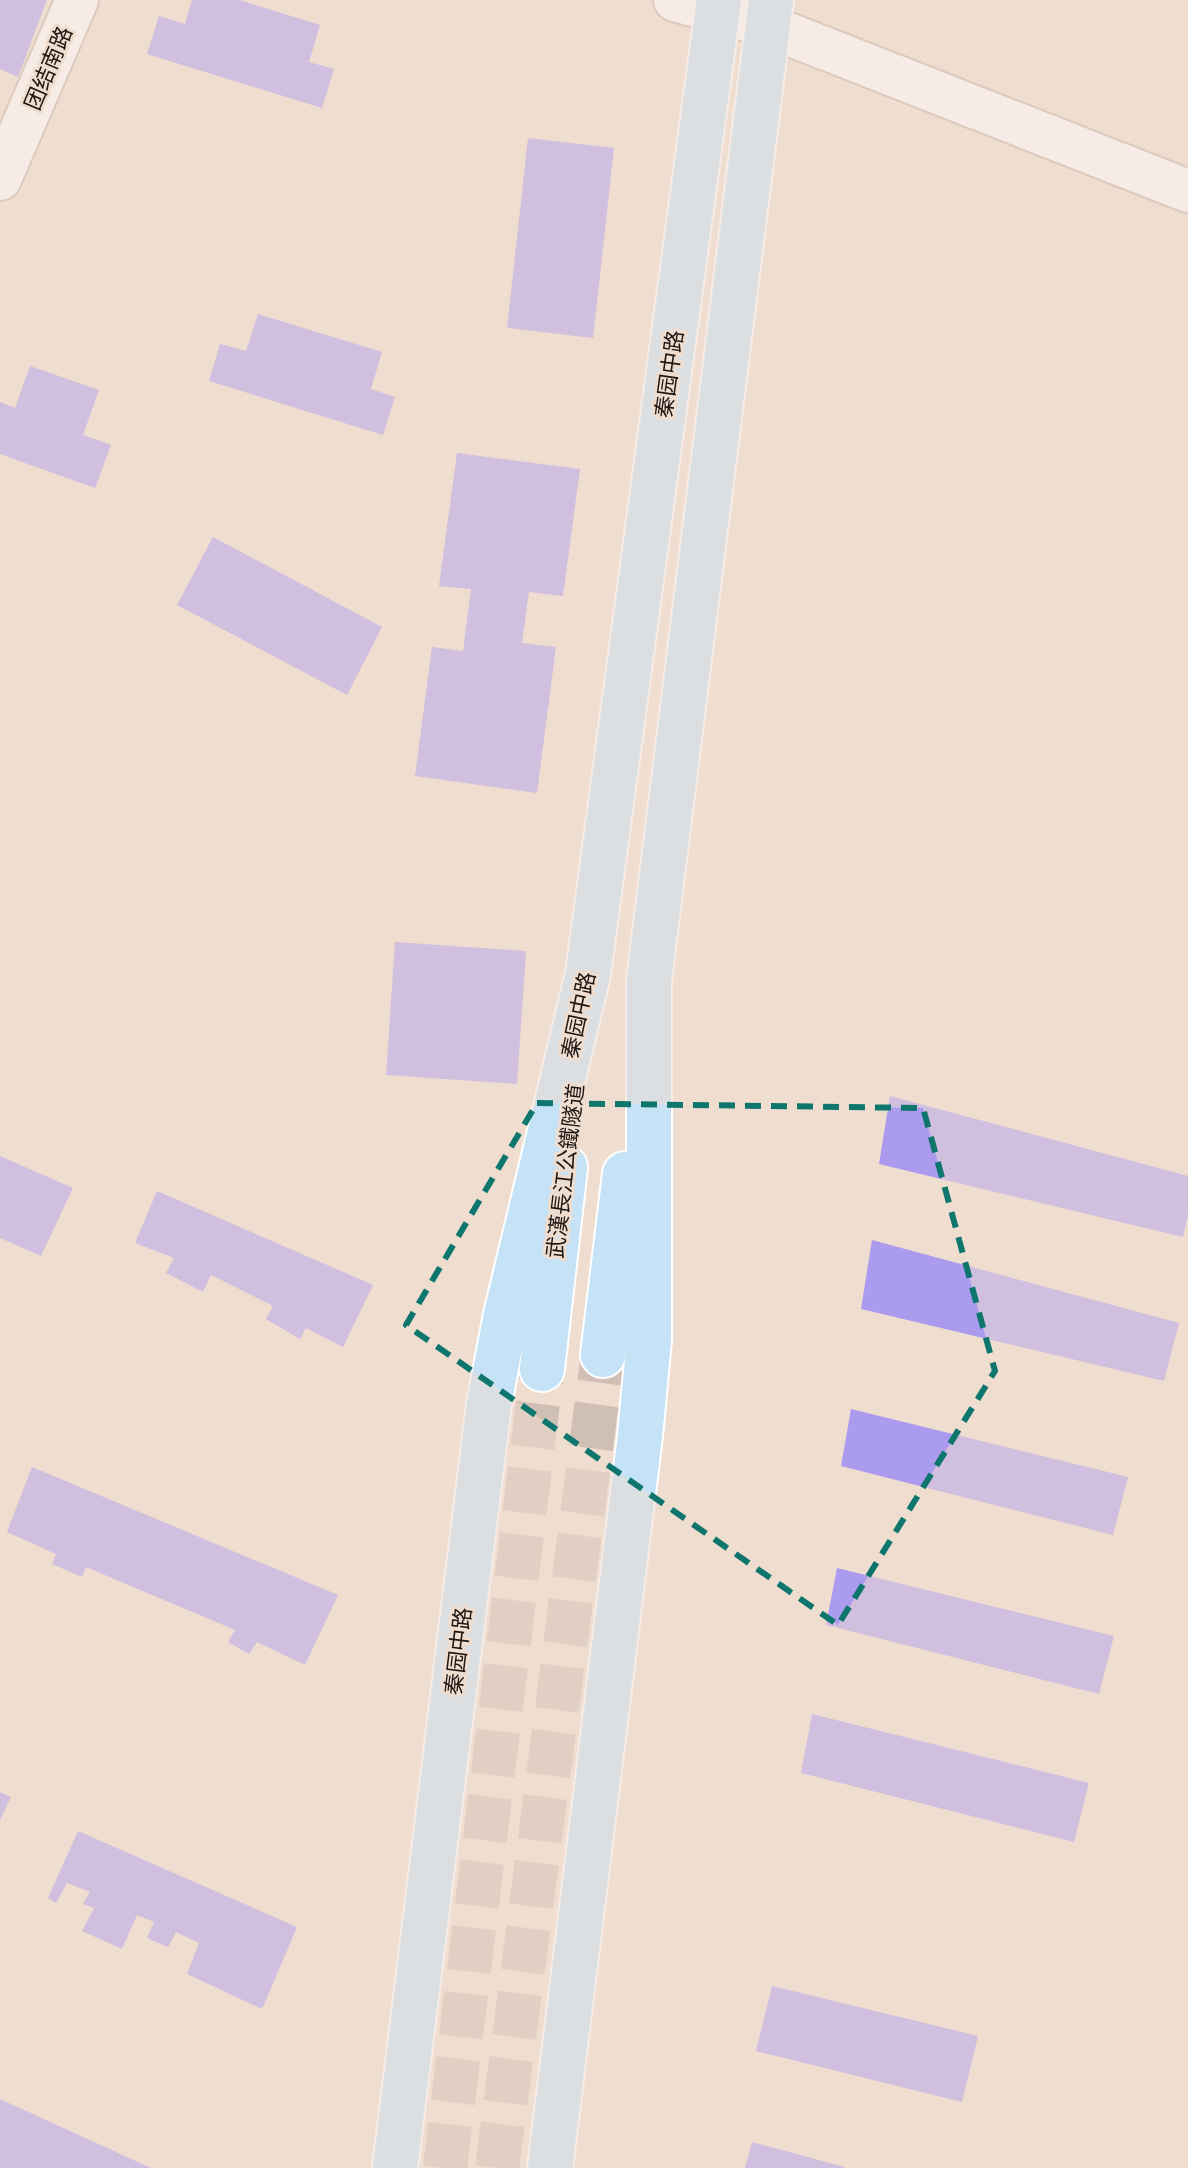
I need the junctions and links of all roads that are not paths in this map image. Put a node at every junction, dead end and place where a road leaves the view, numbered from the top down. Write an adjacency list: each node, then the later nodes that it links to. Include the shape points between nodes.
1 (77, 0): 5 (street, 团结南路)
2 (675, 0): 3 (street)
3 (718, 6): 4 (street); 7 (main road, 秦园中路)
4 (770, 13): 6 (street); 8 (main road)
5 (0, 179)
6 (1188, 191)
7 (588, 974): 10 (main road, 武漢長江公鐵隧道); 11 (main road, 秦园中路, via 489,1404)
8 (649, 980): 9 (main road); 12 (main road, via 649,1340)
9 (603, 1355)
10 (542, 1369)
11 (395, 2168)
12 (550, 2168)

